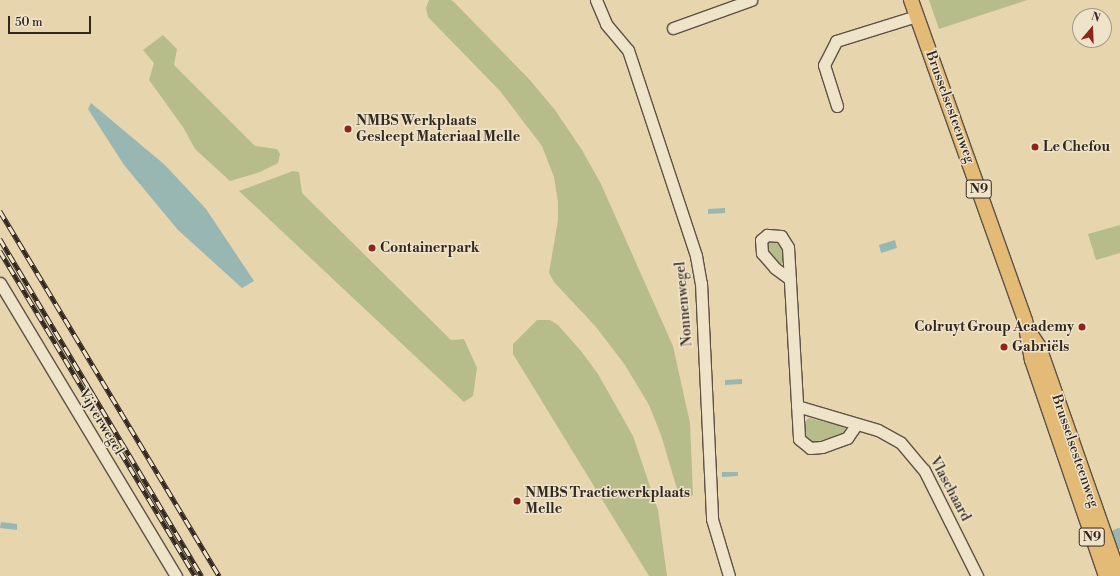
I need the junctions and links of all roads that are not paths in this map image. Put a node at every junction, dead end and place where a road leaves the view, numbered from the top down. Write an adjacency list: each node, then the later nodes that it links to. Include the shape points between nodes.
1 (596, 0): 13 (street, Nonnenwegel, via 606,24 628,50 696,256 700,283 712,519)
2 (751, 0): 5 (street)
3 (911, 0): 4 (main road, Brusselsesteenweg / N9)
4 (917, 16): 6 (street, via 836,41 824,66); 11 (main road, Brusselsesteenweg / N9, via 1027,328 1028,348)
5 (673, 28)
6 (837, 106)
7 (790, 279): 9 (street)
8 (0, 283): 12 (street, Vijverwegel)
9 (797, 406): 10 (street, Vlaschaard); 10 (street, via 799,438 810,448 822,447 847,438)
10 (856, 425): 14 (street, Vlaschaard, via 878,430 901,443 914,455)
11 (1113, 574)
12 (176, 576)
13 (729, 576)
14 (977, 576)

